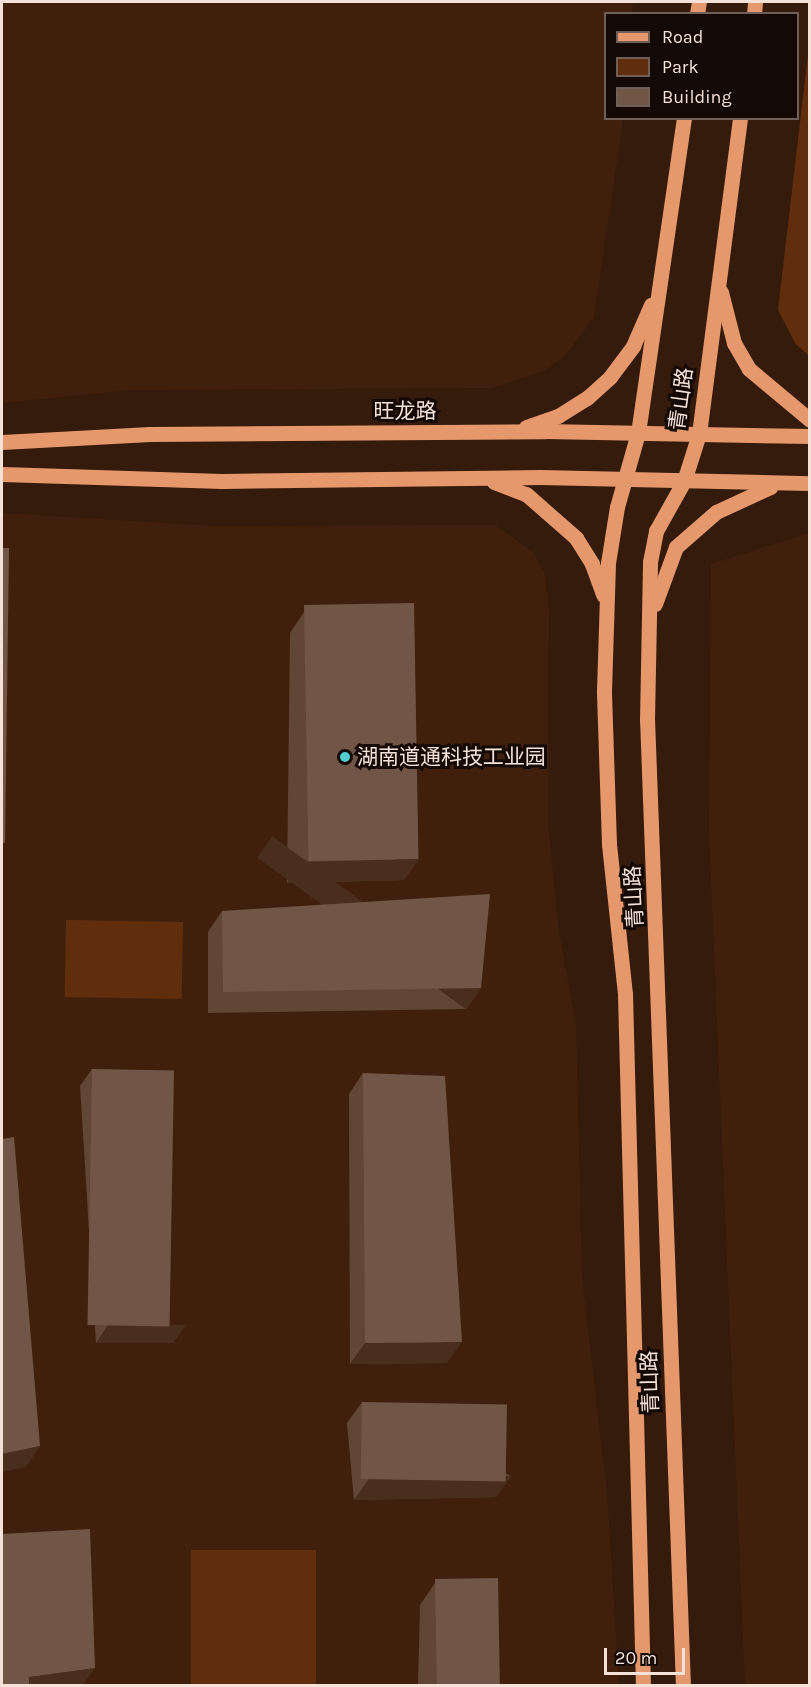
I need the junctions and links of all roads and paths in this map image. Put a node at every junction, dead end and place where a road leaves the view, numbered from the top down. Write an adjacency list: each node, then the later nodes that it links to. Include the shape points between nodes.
1 (684, 120): 3 (main road, 青山路)
2 (740, 120): 4 (main road, 青山路)
3 (661, 273): 6 (main road, via 633,346 603,384 558,416 527,427); 7 (main road, 青山路)
4 (719, 276): 5 (main road, via 734,343 749,369); 8 (main road, 青山路)
5 (810, 420)
6 (487, 431): 7 (main road, 旺龙路); 10 (main road, 旺龙路, via 150,434)
7 (638, 433): 8 (main road, 旺龙路); 13 (main road, 青山路)
8 (699, 434): 9 (main road, 旺龙路); 14 (main road, 青山路)
9 (810, 436)
10 (2, 442)
11 (2, 474): 12 (main road, via 222,481)
12 (464, 478): 13 (main road); 17 (main road, via 526,494 555,516 576,538 592,564)
13 (625, 479): 14 (main road); 17 (main road, 青山路, via 611,535)
14 (684, 481): 15 (main road); 18 (main road, 青山路, via 656,531 650,562)
15 (785, 483): 16 (main road); 18 (main road, via 758,491 716,512 676,547 656,596)
16 (810, 483)
17 (607, 610): 19 (main road, 青山路, via 604,691 609,844 625,1006)
18 (647, 642): 20 (main road, 青山路)
19 (643, 1686)
20 (683, 1686)

